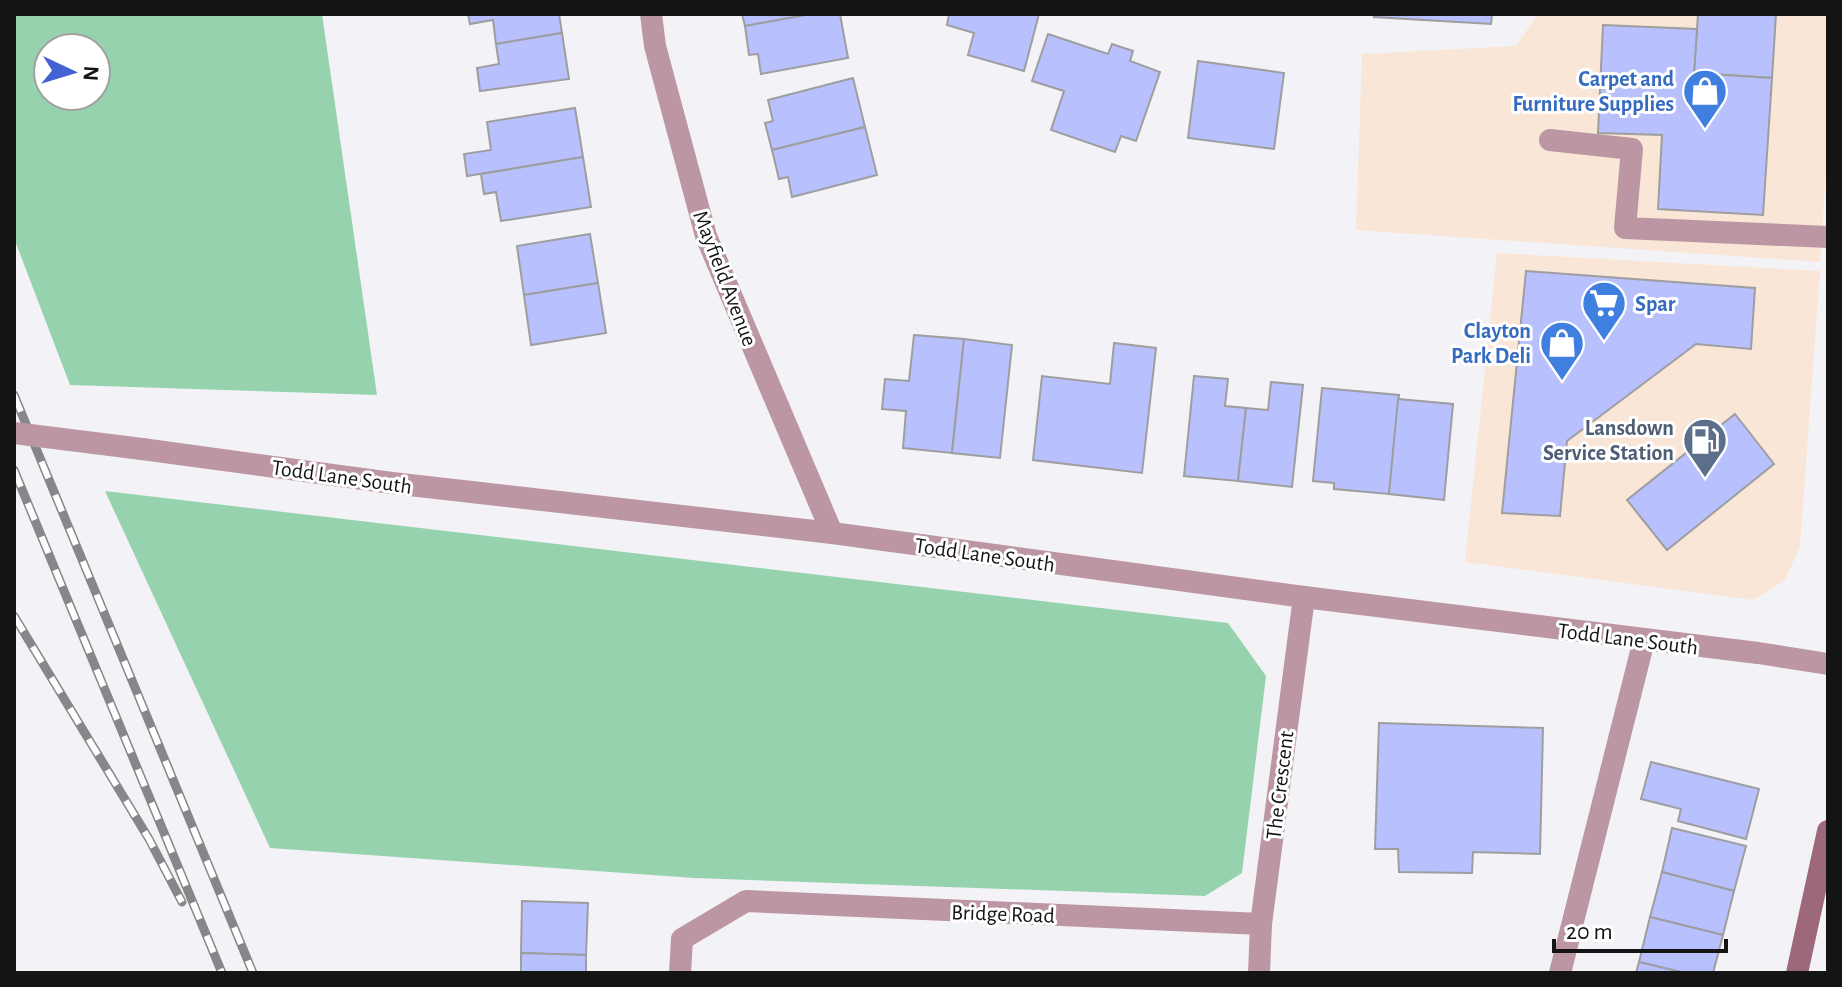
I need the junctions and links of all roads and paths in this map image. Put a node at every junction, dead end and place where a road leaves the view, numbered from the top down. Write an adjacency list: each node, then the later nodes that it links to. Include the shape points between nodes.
1 (651, 14): 5 (street, Mayfield Avenue, via 706,236)
2 (1550, 140): 3 (street, via 1632,149 1625,228)
3 (1828, 237)
4 (14, 433): 5 (street, Todd Lane South, bridge)
5 (832, 533): 6 (street, Todd Lane South)
6 (1304, 597): 7 (street, Todd Lane South); 10 (street, The Crescent)
7 (1644, 640): 8 (street, Todd Lane South); 13 (street)
8 (1828, 664)
9 (1828, 831): 14 (main road)
10 (1261, 924): 11 (street, Bridge Road, via 746,901 682,939); 12 (street, The Crescent)
11 (680, 973)
12 (1259, 973)
13 (1560, 973)
14 (1797, 973)

